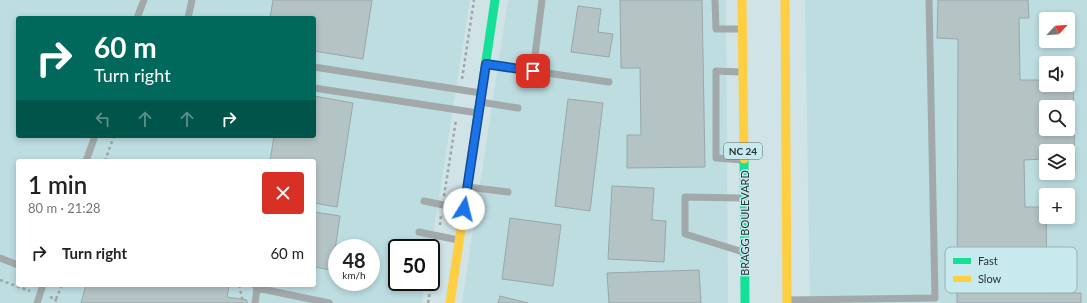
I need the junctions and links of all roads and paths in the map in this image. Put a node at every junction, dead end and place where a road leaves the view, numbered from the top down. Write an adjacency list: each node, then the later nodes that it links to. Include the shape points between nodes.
1 (144, 0): 10 (lane)
2 (192, 0): 11 (lane)
3 (474, 0): 19 (path)
4 (495, 0): 13 (main road)
5 (542, 0): 15 (lane)
6 (715, 0): 12 (lane, via 716,29)
7 (742, 0): 12 (main road, BRAGG BOULEVARD / NC 24)
8 (785, 0): 47 (main road)
9 (929, 0): 46 (lane)
10 (138, 16)
11 (188, 16)
12 (742, 30): 16 (main road, BRAGG BOULEVARD / NC 24)
13 (486, 64): 15 (lane); 20 (main road)
14 (316, 66): 19 (lane)
15 (533, 71): 17 (lane)
16 (742, 72): 28 (main road, BRAGG BOULEVARD / NC 24); 28 (lane, via 716,71 716,158)
17 (610, 82)
18 (316, 88): 22 (lane)
19 (460, 90): 20 (lane)
20 (481, 98): 21 (lane); 23 (main road)
21 (518, 108)
22 (457, 110): 23 (lane); 33 (path)
23 (478, 113): 29 (main road)
24 (94, 138): 26 (lane)
25 (113, 138): 27 (path)
26 (87, 159)
27 (106, 159)
28 (743, 160): 31 (main road, BRAGG BOULEVARD / NC 24)
29 (467, 187): 30 (lane); 34 (main road)
30 (508, 192)
31 (744, 198): 38 (main road, BRAGG BOULEVARD / NC 24); 38 (lane, via 686,197 685,234)
32 (424, 202): 33 (lane)
33 (443, 205): 34 (lane); 36 (path)
34 (464, 209): 37 (main road)
35 (419, 232): 36 (lane)
36 (438, 236): 37 (lane); 52 (path)
37 (459, 241): 53 (main road)
38 (744, 252): 54 (main road, BRAGG BOULEVARD / NC 24)
39 (0, 258): 40 (lane)
40 (16, 263)
41 (42, 287): 48 (lane)
42 (61, 287): 45 (path)
43 (239, 287): 49 (path)
44 (256, 287): 50 (lane); 51 (lane)
45 (56, 299)
46 (935, 301): 47 (lane)
47 (787, 302)
48 (37, 303)
49 (243, 303)
50 (255, 303)
51 (329, 303)
52 (428, 303)
53 (450, 303)
54 (744, 303)

